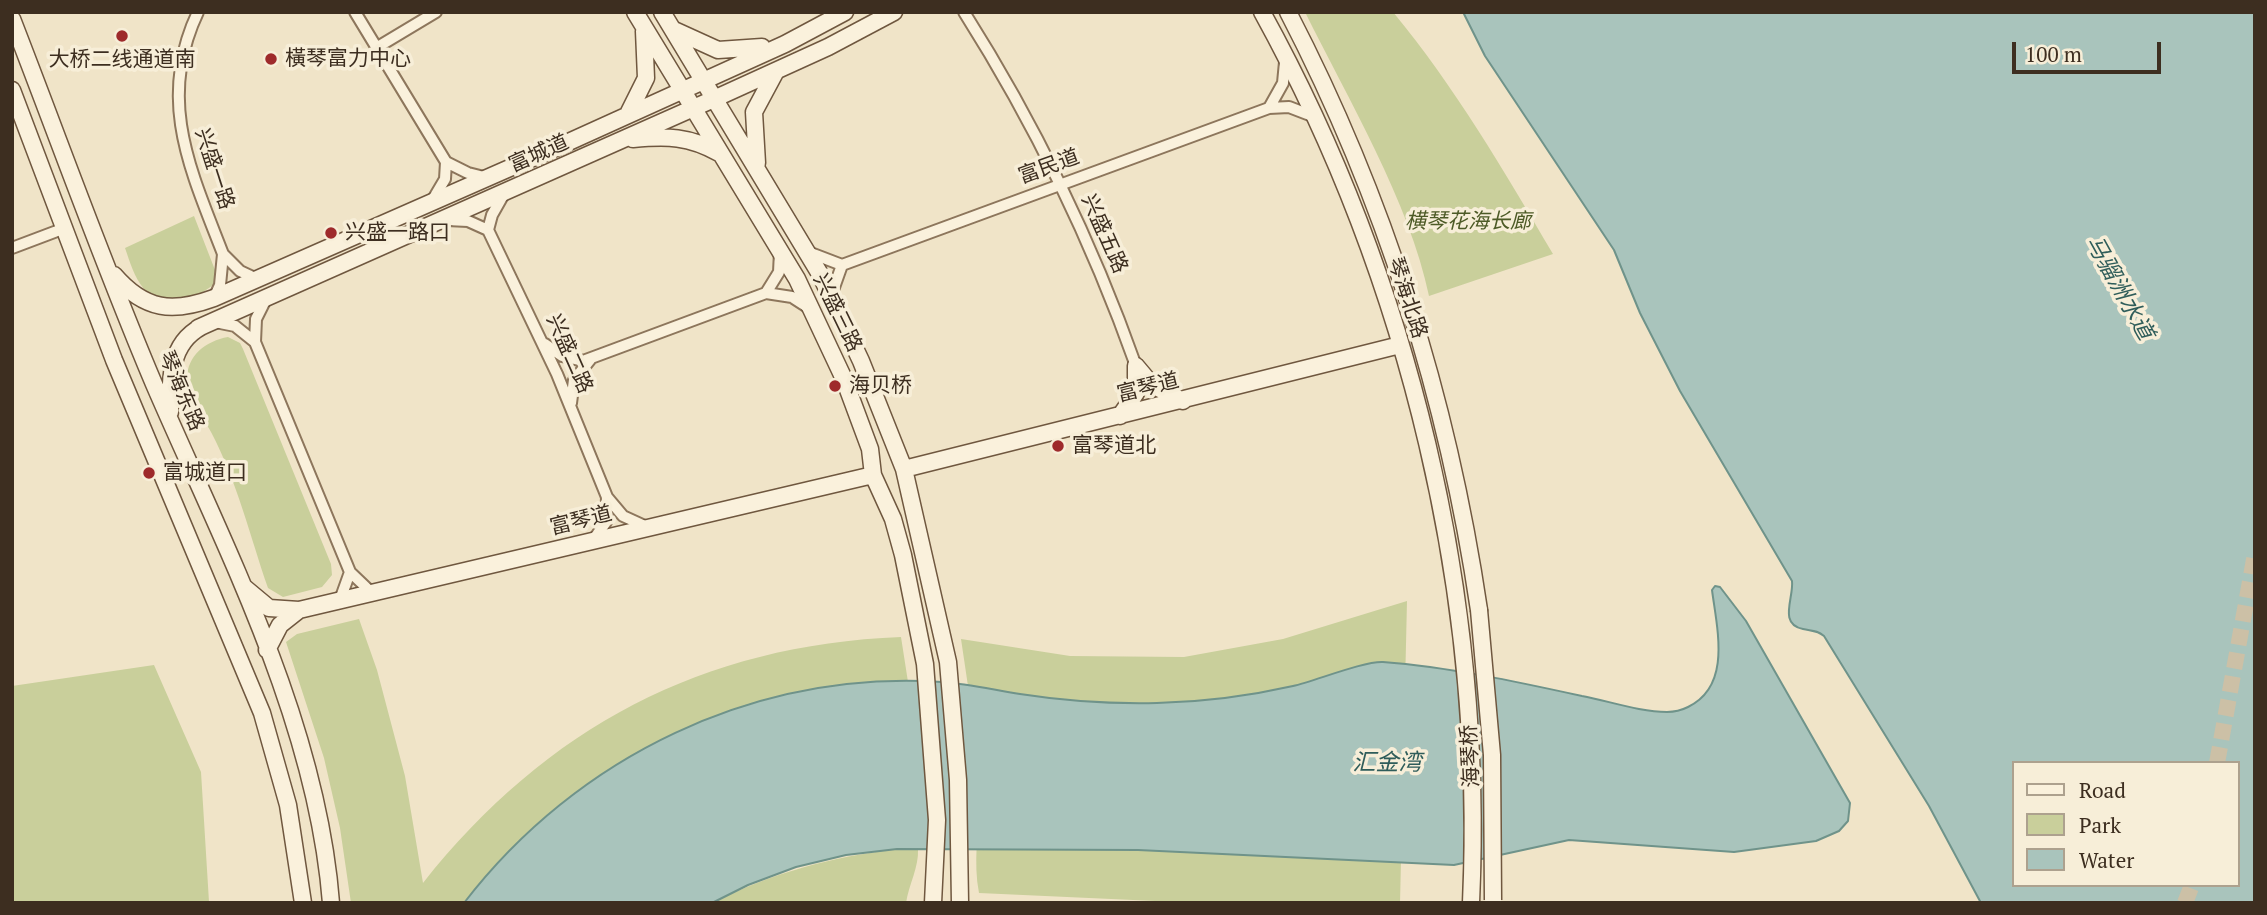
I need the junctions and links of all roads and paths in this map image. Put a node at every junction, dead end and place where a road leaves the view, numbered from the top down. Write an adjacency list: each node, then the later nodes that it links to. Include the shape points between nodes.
1 (198, 12): 39 (street, 兴盛一路, via 180,72 179,121 191,170)
2 (355, 12): 14 (street)
3 (436, 12): 14 (street)
4 (662, 12): 12 (street, 兴盛三路)
5 (845, 12): 13 (street, 富城道)
6 (894, 12): 16 (street, 富城道)
7 (964, 12): 30 (street, 兴盛五路)
8 (1262, 12): 15 (street, 琴海北路)
9 (1288, 12): 68 (street, 琴海北路, via 1345,131 1408,296 1451,454)
10 (12, 19): 41 (street, 琴海东路)
11 (639, 19): 18 (street, 兴盛三路); 23 (street, via 646,78)
12 (673, 30): 13 (street, via 718,50); 17 (street, 兴盛三路)
13 (785, 44): 17 (street, 富城道)
14 (376, 48): 27 (street)
15 (1285, 55): 22 (street, via 1283,83); 24 (street, 琴海北路)
16 (776, 71): 20 (street, 富城道); 28 (street, via 754,113)
17 (705, 79): 18 (street, 富城道); 20 (street, 兴盛三路)
18 (682, 89): 21 (street, 兴盛三路); 23 (street, 富城道)
19 (12, 90): 34 (street)
20 (716, 98): 21 (street, 富城道); 28 (street, 兴盛三路)
21 (693, 108): 25 (street, 富城道); 26 (street, 兴盛三路)
22 (1269, 108): 24 (street, via 1289,107); 30 (street, 富民道)
23 (629, 112): 29 (street, 富城道)
24 (1315, 117): 51 (street, 琴海北路, via 1358,220)
25 (620, 141): 26 (street, via 679,137); 31 (street, 富城道)
26 (721, 155): 36 (street, 兴盛三路)
27 (446, 162): 29 (street); 32 (street, via 445,179)
28 (758, 169): 38 (street, 兴盛三路)
29 (488, 178): 32 (street, 富城道)
30 (1061, 183): 40 (street, 富民道); 53 (street, 兴盛五路)
31 (505, 192): 33 (street, 富城道); 35 (street)
32 (432, 202): 42 (street, 富城道)
33 (441, 220): 35 (street, via 468,221); 45 (street, 富城道)
34 (65, 228): 37 (street); 72 (street, via 114,360 262,713 283,784)
35 (488, 230): 50 (street, 兴盛二路)
36 (780, 247): 43 (street, via 779,272); 47 (street, 兴盛三路)
37 (12, 248)
38 (808, 252): 40 (street); 44 (street, 兴盛三路)
39 (223, 254): 42 (street, via 240,271); 46 (street)
40 (842, 265): 44 (street)
41 (110, 271): 46 (street, 富城道, via 140,297 163,307 186,308); 57 (street, 琴海东路)
42 (257, 279): 46 (street, 富城道)
43 (766, 293): 47 (street, via 792,297); 52 (street)
44 (831, 296): 58 (street, 兴盛三路)
45 (267, 297): 48 (street, 富城道); 49 (street, via 256,319)
46 (214, 298)
47 (814, 312): 59 (street, 兴盛三路, via 858,414)
48 (204, 325): 49 (street, via 235,326); 57 (street, via 178,348 172,362)
49 (255, 342): 63 (street)
50 (543, 342): 52 (street, via 568,359); 55 (street, 兴盛二路)
51 (1400, 345): 54 (street, 富琴道); 69 (street, 琴海北路, via 1435,484)
52 (590, 360): 55 (street, via 574,380)
53 (1136, 366): 54 (street, via 1152,385); 56 (street, via 1136,393)
54 (1183, 401): 56 (street, 富琴道)
55 (571, 406): 60 (street, 兴盛二路)
56 (1120, 416): 58 (street, 富琴道)
57 (169, 418): 64 (street, 琴海东路)
58 (904, 469): 59 (street, 富琴道, via 889,482); 80 (street, 兴盛三路, via 948,662 958,767)
59 (873, 475): 61 (street, 富琴道); 79 (street, 兴盛三路, via 896,531 925,664 935,781)
60 (607, 497): 61 (street, 兴盛二路, via 623,516); 62 (street, via 606,522)
61 (647, 527): 62 (street, 富琴道)
62 (594, 539): 65 (street, 富琴道)
63 (349, 572): 65 (street); 66 (street)
64 (239, 582): 67 (street, via 269,608); 70 (street, 琴海东路)
65 (372, 593): 66 (street, 富琴道)
66 (340, 600): 67 (street, 富琴道)
67 (299, 610): 70 (street, via 280,625)
68 (1479, 610): 75 (street, 海琴桥, bridge, via 1492,755)
69 (1458, 613): 74 (street, 海琴桥, via 1471,756)
70 (267, 650): 71 (street, 琴海东路, via 306,761)
71 (327, 864): 72 (street, via 326,872 314,880 302,875); 73 (street, 琴海东路)
72 (299, 868): 76 (street)
73 (329, 883): 77 (street, 琴海东路); 78 (street)
74 (1471, 901)
75 (1493, 901)
76 (303, 902)
77 (331, 903)
78 (337, 903)
79 (933, 903)
80 (960, 903)

